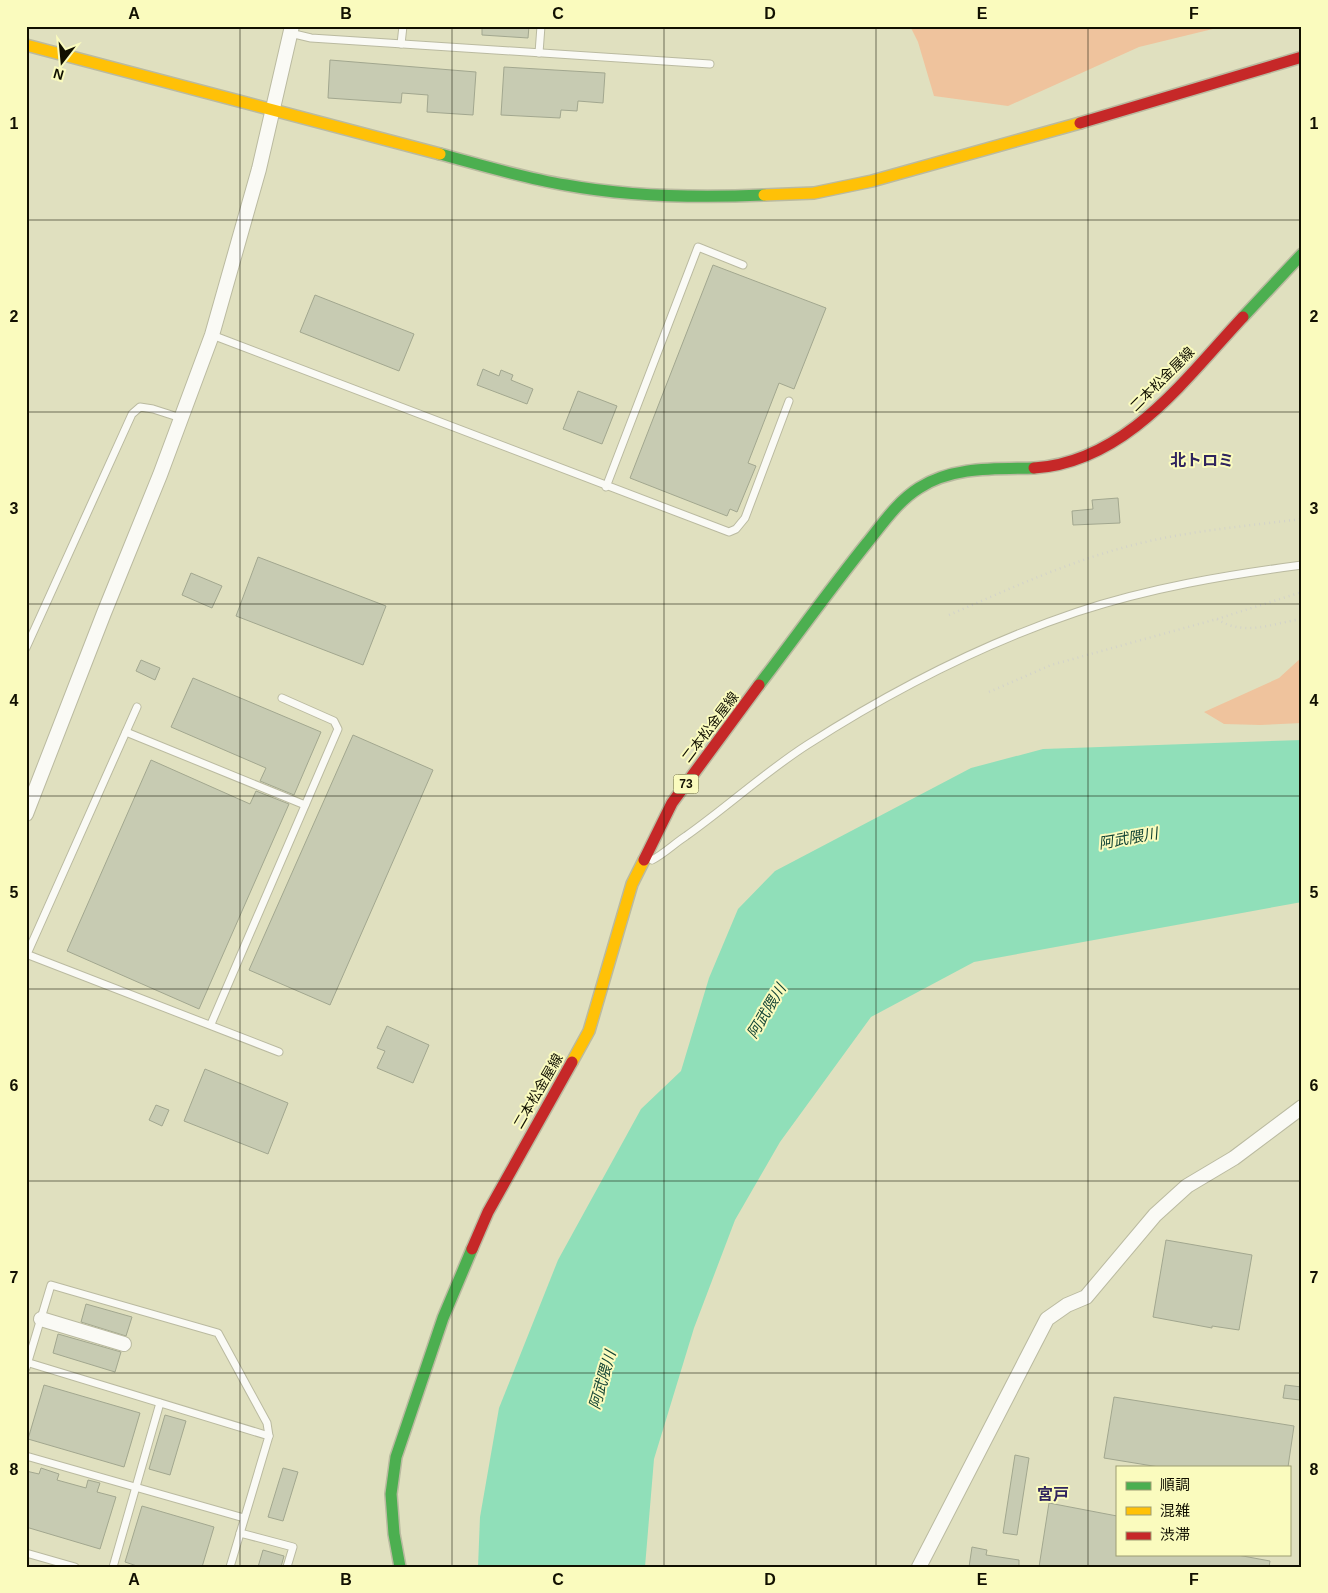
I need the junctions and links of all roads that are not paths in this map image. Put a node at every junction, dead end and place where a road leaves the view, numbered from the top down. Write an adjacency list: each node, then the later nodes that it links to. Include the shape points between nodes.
1 (403, 26): 4 (lane)
2 (541, 26): 6 (lane)
3 (291, 30): 4 (lane, via 311,38); 9 (street)
4 (401, 44): 6 (lane)
5 (26, 45): 9 (main road)
6 (539, 53): 8 (lane)
7 (1302, 57): 9 (main road, via 1129,110 872,181 814,193 754,197 701,198 564,185 489,168)
8 (710, 64)
9 (272, 108): 12 (street, via 259,169)
10 (1302, 254): 23 (main road, 二本松金屋線 / 73, via 1154,413 1118,439 1077,461 1037,468 952,474 920,487 899,504 842,574 672,803)
11 (743, 265): 15 (lane, via 698,247)
12 (212, 335): 14 (street); 15 (lane)
13 (789, 401): 15 (lane, via 745,518 736,529 729,532)
14 (181, 418): 17 (lane, via 153,408 140,407 132,414); 22 (street)
15 (606, 486)
16 (1302, 565): 23 (lane, via 1197,581 1140,594 1077,612 969,656 891,695 804,747 656,858)
17 (26, 648)
18 (282, 698): 21 (lane, via 334,721 338,729)
19 (137, 707): 20 (lane)
20 (126, 732): 21 (lane); 24 (lane)
21 (305, 805): 25 (lane)
22 (26, 814)
23 (643, 861): 42 (main road, 二本松金屋線 / 73, via 632,884 589,1031 488,1212 443,1318 396,1457 391,1494)
24 (26, 954): 25 (lane)
25 (211, 1024): 26 (lane)
26 (279, 1052)
27 (1302, 1107): 43 (street, via 1234,1158 1187,1186 1155,1215 1086,1297 1047,1319)
28 (41, 1319): 29 (street); 30 (lane); 32 (lane, via 51,1285 218,1333 267,1423)
29 (124, 1344)
30 (27, 1364): 31 (lane)
31 (160, 1403): 32 (lane); 34 (lane)
32 (269, 1436): 35 (lane)
33 (26, 1456): 34 (lane)
34 (136, 1487): 35 (lane); 39 (lane)
35 (244, 1518): 36 (lane)
36 (240, 1533): 40 (lane); 41 (lane, via 292,1547)
37 (26, 1553): 38 (lane)
38 (76, 1567)
39 (113, 1567)
40 (230, 1567)
41 (287, 1567)
42 (400, 1567)
43 (919, 1567)

